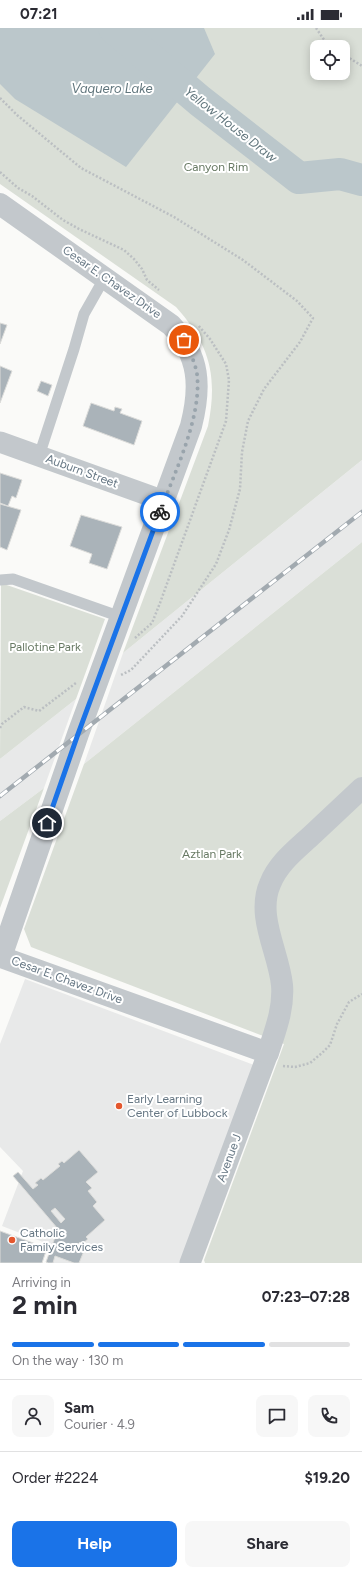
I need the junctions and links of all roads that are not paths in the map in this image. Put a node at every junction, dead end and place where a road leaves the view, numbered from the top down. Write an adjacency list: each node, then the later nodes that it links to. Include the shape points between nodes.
1 (0, 204): 2 (street, Cesar E. Chavez Drive)
2 (105, 277): 4 (lane, via 84,314); 5 (street, Cesar E. Chavez Drive, via 177,331 189,350 197,373 197,399 191,426)
3 (0, 442): 4 (street, Auburn Street)
4 (39, 456): 5 (street, Auburn Street)
5 (164, 501): 7 (street, Cesar E. Chavez Drive)
6 (0, 580): 7 (lane, via 13,579)
7 (121, 617): 9 (street, Cesar E. Chavez Drive)
8 (362, 788): 10 (street, via 288,858 269,885 266,914 282,984 282,998)
9 (0, 957): 10 (street, Cesar E. Chavez Drive)
10 (268, 1053): 11 (street, Avenue J)
11 (190, 1263)

